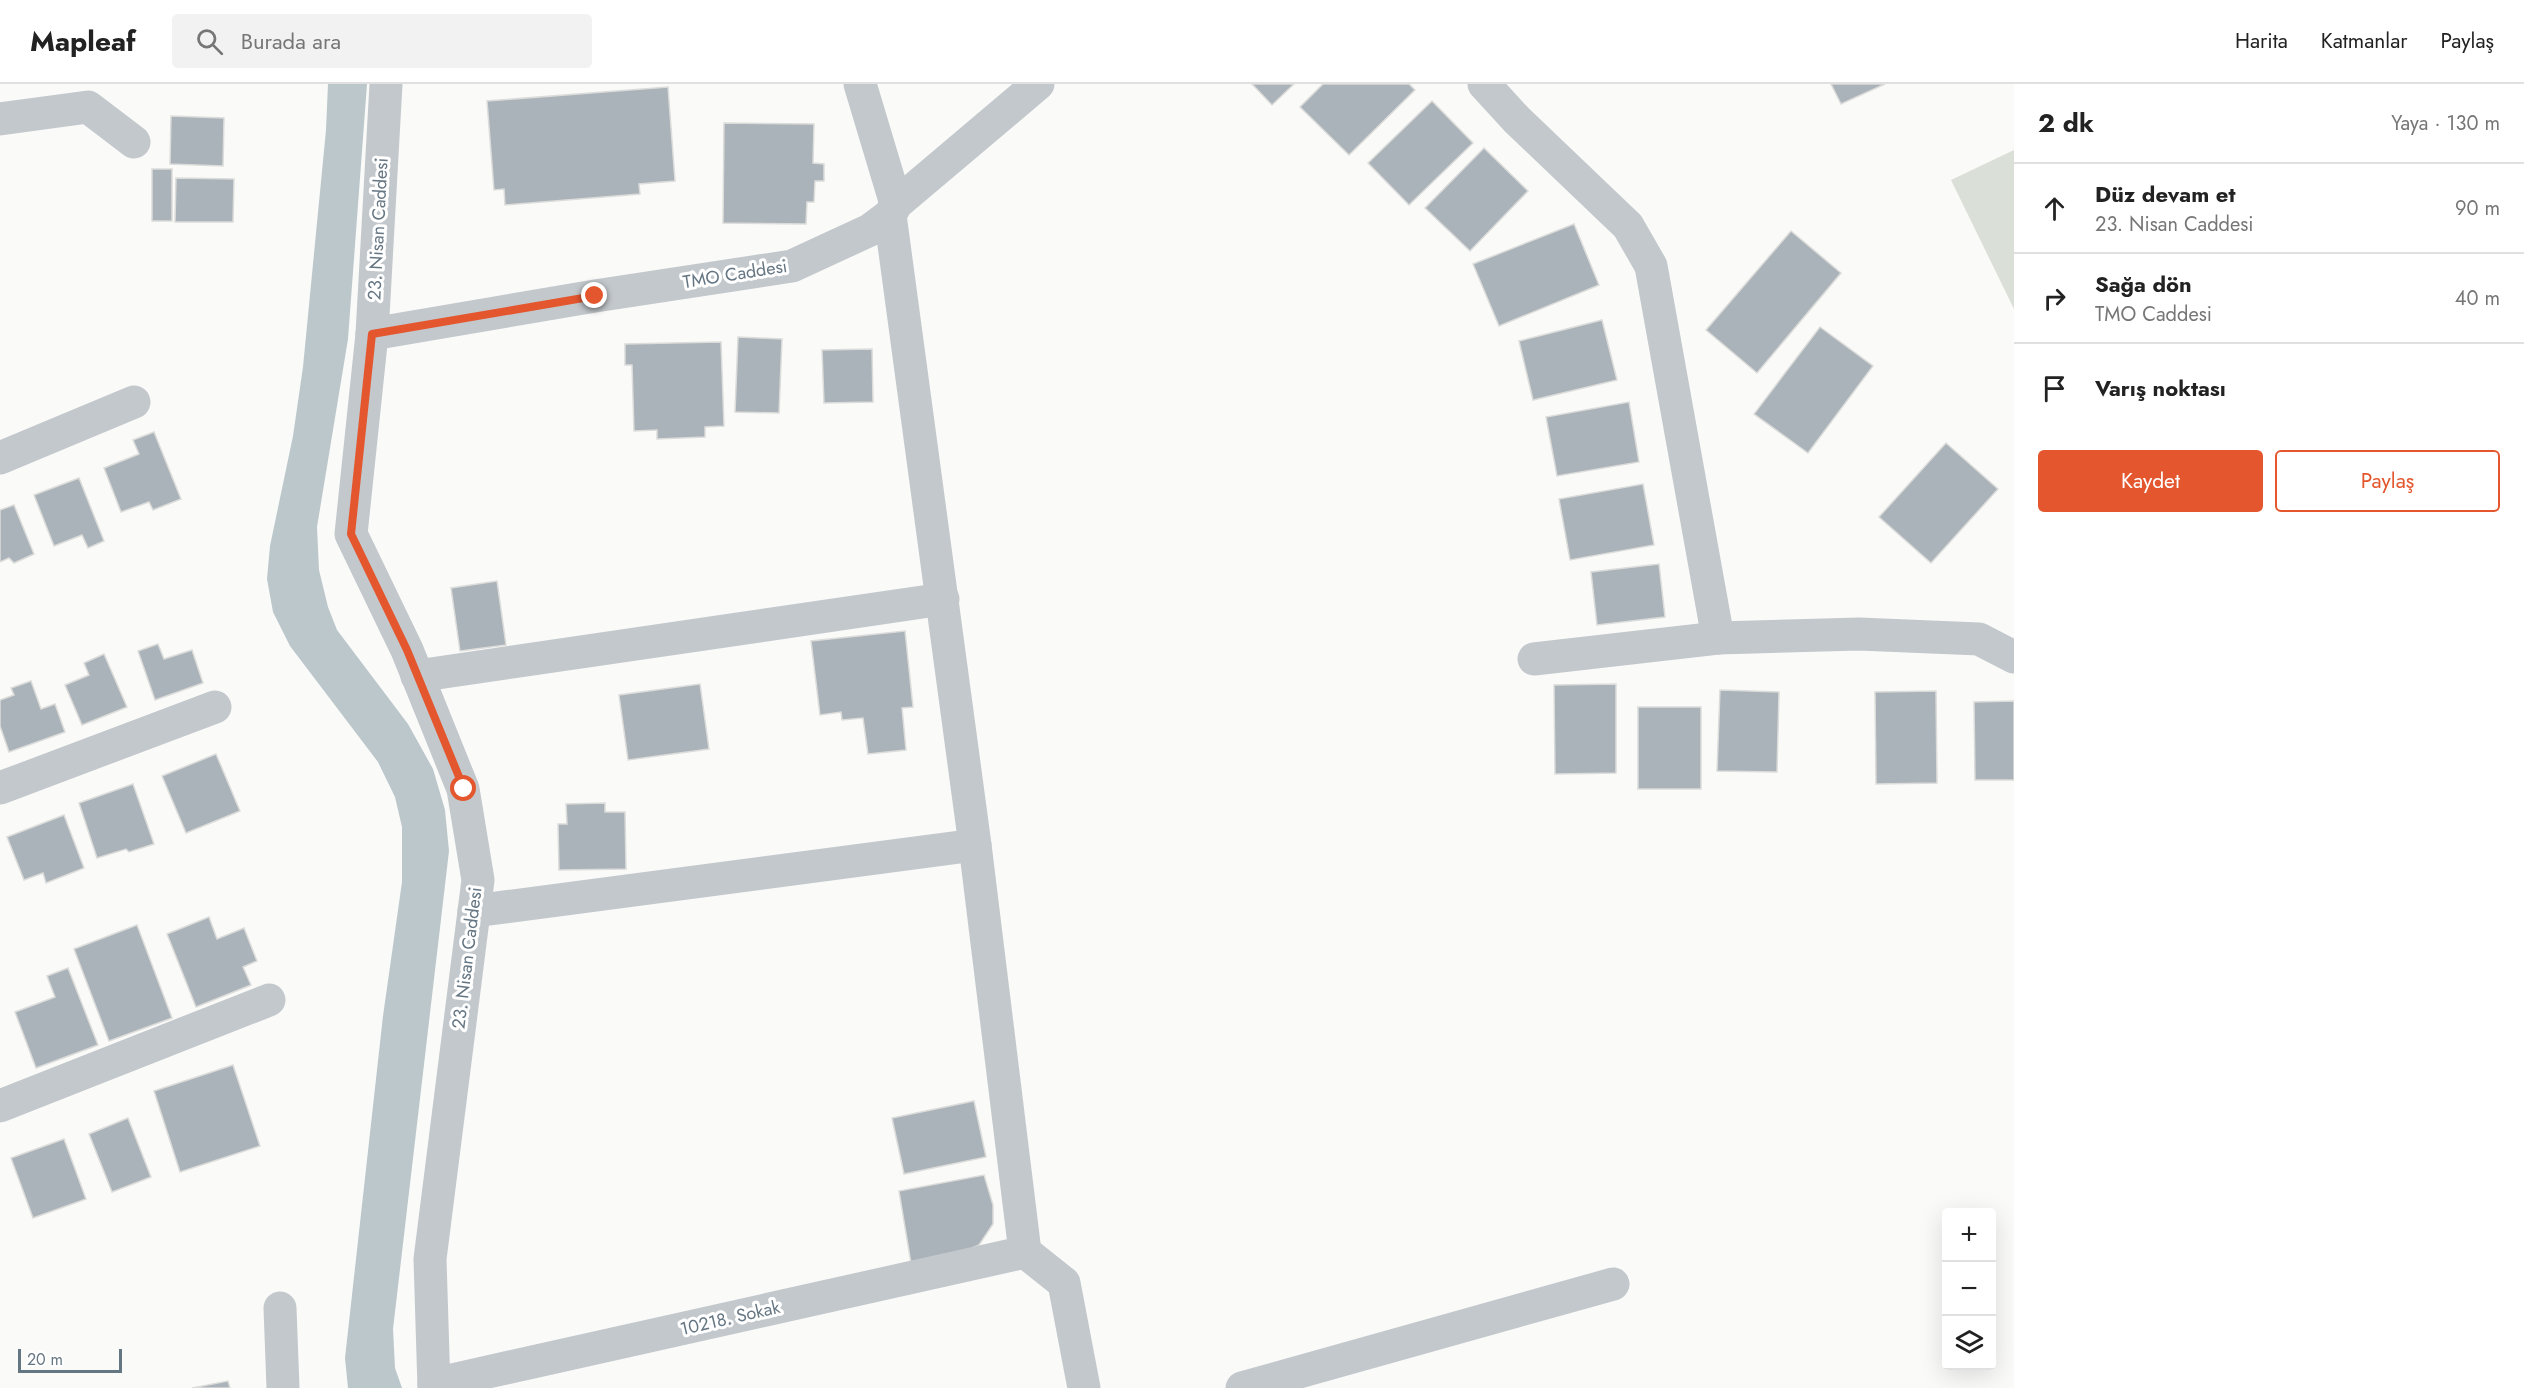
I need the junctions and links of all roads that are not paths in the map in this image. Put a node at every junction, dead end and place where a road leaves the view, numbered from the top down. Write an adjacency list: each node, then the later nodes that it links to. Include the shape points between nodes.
1 (386, 84): 8 (street, 23. Nisan Caddesi)
2 (860, 84): 7 (street)
3 (1038, 84): 7 (street, TMO Caddesi)
4 (1484, 84): 12 (street, via 1628,226 1651,266)
5 (0, 118): 6 (street, via 88,107)
6 (134, 142)
7 (893, 210): 8 (street, TMO Caddesi, via 870,230 792,266); 11 (street)
8 (372, 334): 15 (street, 23. Nisan Caddesi, via 351,534)
9 (134, 402): 10 (street)
10 (0, 458)
11 (943, 599): 15 (street); 18 (street)
12 (1718, 638): 13 (street, via 1859,634 1979,639); 14 (street)
13 (2014, 657)
14 (1534, 659)
15 (417, 676): 19 (street, 23. Nisan Caddesi, via 464,789 478,880)
16 (215, 707): 17 (street)
17 (0, 788)
18 (975, 845): 19 (street); 22 (street)
19 (474, 911): 25 (street, 23. Nisan Caddesi, via 430,1259)
20 (269, 1000): 21 (street)
21 (0, 1106)
22 (1025, 1252): 25 (street, 10218. Sokak); 27 (street, via 1064,1283)
23 (1613, 1284): 28 (street)
24 (280, 1308): 26 (street)
25 (434, 1386)
26 (283, 1388)
27 (1084, 1388)
28 (1242, 1388)

